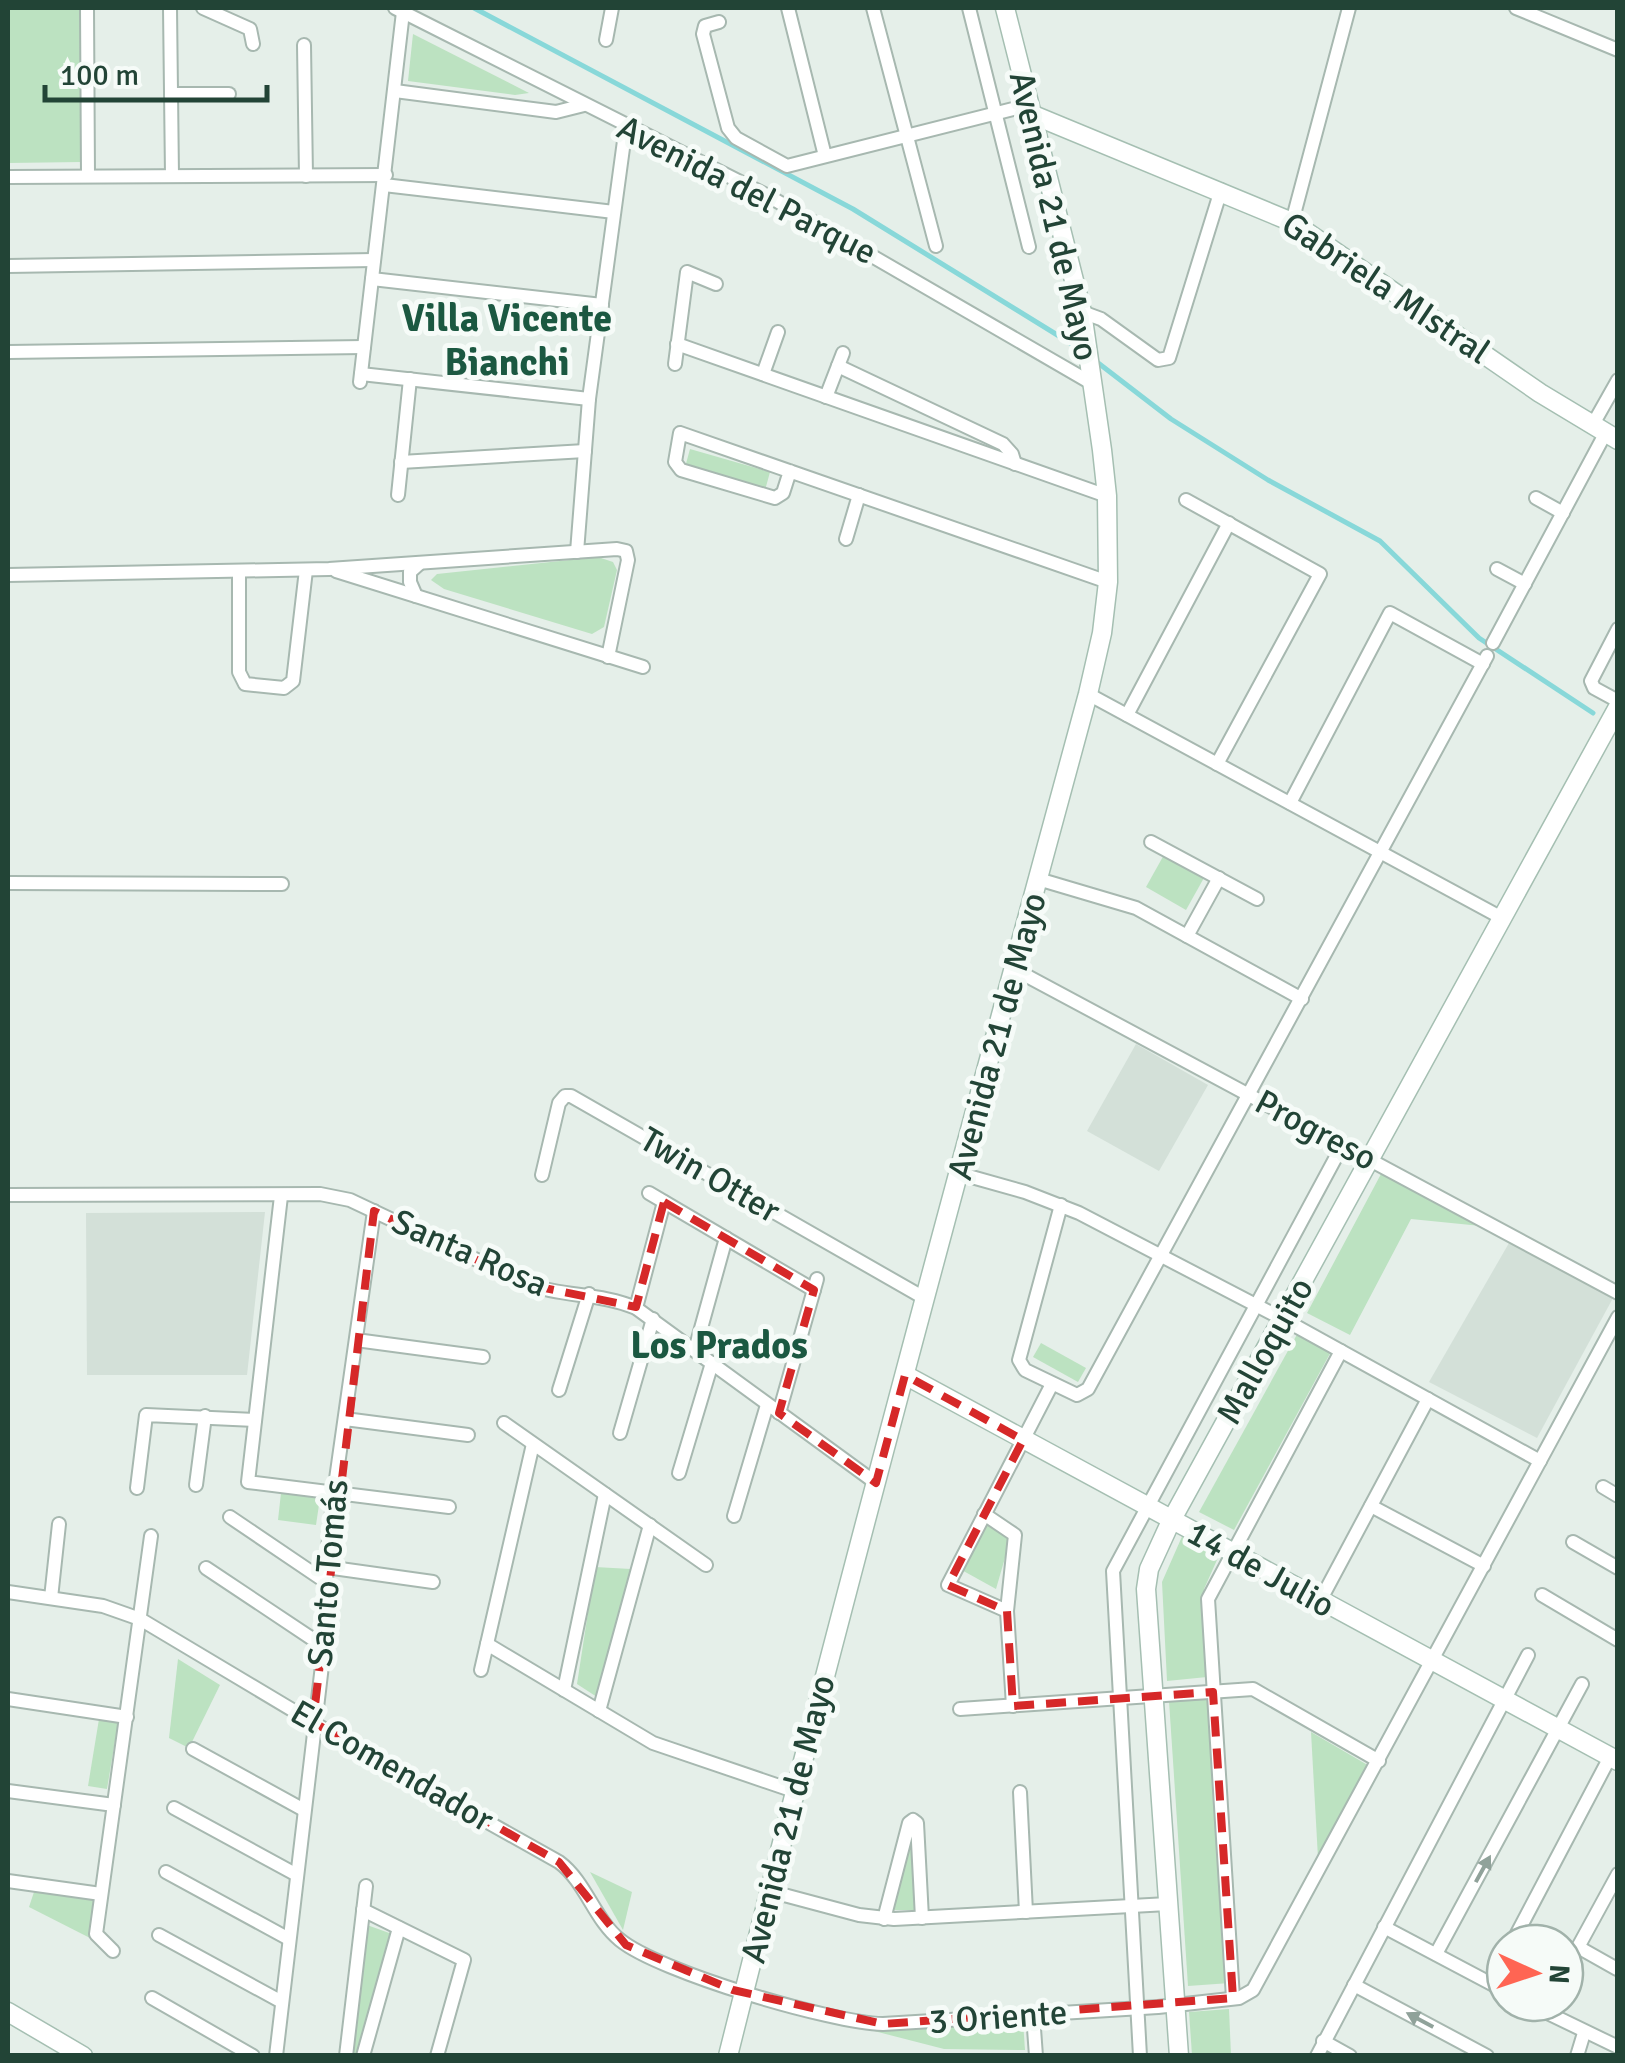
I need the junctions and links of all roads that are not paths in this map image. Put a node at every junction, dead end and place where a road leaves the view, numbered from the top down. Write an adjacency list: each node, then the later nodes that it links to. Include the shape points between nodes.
1 (87, 8): 26 (street)
2 (170, 8): 18 (street)
3 (203, 8): 14 (street, via 250,29)
4 (612, 8): 13 (street)
5 (788, 8): 25 (street)
6 (874, 8): 24 (street)
7 (969, 8): 22 (street, Avenida 21 de Mayo)
8 (1004, 8): 21 (street, Avenida 21 de Mayo)
9 (1349, 8): 33 (street)
10 (1516, 8): 16 (street)
11 (399, 10): 17 (street); 20 (street, Avenida del Parque)
12 (719, 22): 25 (street, via 702,31 728,128 788,166)
13 (606, 40)
14 (253, 44)
15 (304, 45): 28 (street)
16 (1618, 50)
17 (394, 91): 20 (street, via 556,112); 30 (street)
18 (171, 94): 19 (street); 27 (street)
19 (229, 94)
20 (584, 105): 23 (street, Avenida del Parque)
21 (1030, 110): 22 (street); 31 (street, Gabriela MIstral); 41 (street, Avenida 21 de Mayo)
22 (995, 114): 24 (street); 35 (street, Avenida 21 de Mayo)
23 (626, 126): 32 (street); 48 (street, Avenida del Parque, via 770,197)
24 (906, 136): 25 (street); 34 (street)
25 (825, 156)
26 (88, 176): 27 (street); 29 (street)
27 (172, 176): 28 (street)
28 (306, 176): 30 (street)
29 (8, 177)
30 (385, 180): 32 (street); 36 (street)
31 (1221, 190): 33 (street, Gabriela MIstral); 41 (street, via 1169,358 1155,358)
32 (614, 212): 40 (street)
33 (1292, 222): 53 (street, Gabriela MIstral)
34 (936, 246)
35 (1029, 247)
36 (374, 260): 37 (street); 38 (street)
37 (8, 266)
38 (372, 279): 40 (street); 44 (street)
39 (716, 284): 43 (street, via 687,272)
40 (602, 305): 52 (street)
41 (1082, 312): 48 (street, Avenida 21 de Mayo)
42 (778, 332): 47 (street)
43 (678, 344): 46 (street); 47 (street)
44 (364, 347): 45 (street); 49 (street, via 361,378)
45 (8, 352)
46 (675, 364)
47 (763, 374): 51 (street)
48 (1092, 376): 60 (street, Avenida 21 de Mayo)
49 (410, 380): 52 (street); 55 (street)
50 (1618, 380): 53 (street)
51 (826, 397): 56 (street); 56 (street, via 840,360 1003,444)
52 (589, 398): 54 (street)
53 (1605, 433): 63 (street)
54 (585, 452): 55 (street); 66 (street)
55 (401, 462): 58 (street)
56 (1015, 464): 60 (street)
57 (790, 471): 57 (street, via 680,433 681,470 775,498); 59 (street)
58 (398, 494)
59 (859, 495): 65 (street); 73 (street)
60 (1107, 496): 73 (street, Avenida 21 de Mayo)
61 (1536, 498): 63 (street)
62 (1186, 500): 64 (street)
63 (1563, 513): 74 (street)
64 (1229, 524): 82 (street); 83 (street, via 1320,574)
65 (846, 539)
66 (576, 552): 67 (street); 78 (street, via 626,551)
67 (420, 563): 68 (street); 75 (street, via 410,572)
68 (329, 569): 70 (street); 75 (street)
69 (1497, 569): 74 (street)
70 (306, 570): 71 (street); 71 (street, via 293,681 284,688 245,684 239,672)
71 (240, 571): 72 (street)
72 (8, 575)
73 (1108, 582): 80 (street, Avenida 21 de Mayo)
74 (1525, 584): 77 (street)
75 (416, 596): 78 (street)
76 (1618, 628): 81 (street, Malloquito, via 1591,681)
77 (1488, 654): 84 (street, via 1390,613); 86 (street)
78 (608, 656): 79 (street)
79 (643, 667)
80 (1088, 694): 82 (street); 88 (street, Avenida 21 de Mayo)
81 (1618, 704): 92 (street, Malloquito)
82 (1127, 716): 83 (street)
83 (1217, 764): 84 (street)
84 (1290, 803): 86 (street)
85 (1151, 842): 87 (street)
86 (1382, 853): 92 (street); 95 (street)
87 (1219, 878): 91 (street); 93 (street)
88 (1038, 879): 93 (street, via 1128,905); 94 (street, Avenida 21 de Mayo)
89 (8, 883): 90 (street)
90 (282, 884)
91 (1257, 899)
92 (1502, 918): 98 (street, Malloquito)
93 (1187, 936): 95 (street)
94 (1014, 969): 96 (street, Progreso); 99 (street, Avenida 21 de Mayo)
95 (1302, 998): 96 (street)
96 (1250, 1094): 97 (street, Progreso); 108 (street)
97 (1343, 1144): 98 (street, Progreso); 112 (street)
98 (1370, 1159): 109 (street, Progreso); 116 (street, Malloquito)
99 (961, 1174): 105 (street); 111 (street, Avenida 21 de Mayo)
100 (542, 1176): 111 (street, Twin Otter, via 559,1103 572,1096)
101 (649, 1193): 104 (street)
102 (8, 1195): 103 (street, Santa Rosa)
103 (282, 1196): 106 (street, Santa Rosa, via 330,1195); 129 (street)
104 (664, 1202): 107 (street); 113 (street)
105 (1061, 1205): 108 (street); 123 (street, via 1019,1360)
106 (374, 1210): 110 (street, Santa Rosa, via 530,1285); 117 (street, Santo Tomás)
107 (726, 1238): 118 (street); 126 (street, via 816,1285)
108 (1160, 1258): 112 (street); 123 (street, via 1088,1389 1074,1395)
109 (1618, 1293)
110 (589, 1294): 113 (street, Santa Rosa); 124 (street)
111 (926, 1299): 122 (street, Avenida 21 de Mayo)
112 (1254, 1306): 116 (street); 145 (street)
113 (636, 1308): 115 (street, Santa Rosa)
114 (1618, 1317): 135 (street)
115 (653, 1319): 118 (street, Santa Rosa); 131 (street)
116 (1282, 1320): 119 (street); 150 (street, Malloquito)
117 (356, 1340): 120 (street); 128 (street, Santo Tomás)
118 (695, 1350): 121 (street, Santa Rosa)
119 (1341, 1351): 125 (street); 155 (street, Malloquito)
120 (483, 1357)
121 (712, 1363): 126 (street, Santa Rosa); 136 (street)
122 (905, 1375): 133 (street, 14 de Julio); 138 (street, Avenida 21 de Mayo)
123 (1052, 1384): 133 (street)
124 (559, 1390)
125 (1428, 1399): 135 (street); 144 (street)
126 (773, 1409): 138 (street, Santa Rosa); 148 (street)
127 (205, 1416): 129 (street); 137 (street); 139 (street, via 146,1416)
128 (345, 1419): 132 (street); 141 (street, Santo Tomás)
129 (255, 1420): 141 (street, via 248,1482)
130 (504, 1423): 134 (street)
131 (620, 1433)
132 (468, 1435)
133 (1023, 1440): 145 (street, 14 de Julio); 147 (street)
134 (533, 1444): 142 (street); 169 (street)
135 (1540, 1462): 157 (street)
136 (679, 1473)
137 (196, 1484)
138 (876, 1484): 191 (street, Avenida 21 de Mayo)
139 (137, 1488)
140 (1603, 1488): 143 (street)
141 (334, 1493): 146 (street); 160 (street, Santo Tomás)
142 (604, 1494): 152 (street); 175 (street)
143 (1618, 1496)
144 (1371, 1506): 157 (street); 165 (street)
145 (1146, 1507): 150 (street, 14 de Julio); 178 (street, via 1112,1571)
146 (449, 1508)
147 (984, 1514): 166 (street, via 1015,1536); 166 (street, via 948,1585)
148 (734, 1516)
149 (230, 1517): 160 (street)
150 (1172, 1520): 155 (street, 14 de Julio); 177 (street, Malloquito, via 1146,1589)
151 (60, 1524): 164 (street)
152 (650, 1526): 156 (street); 183 (street)
153 (150, 1536): 167 (street)
154 (1573, 1542): 159 (street)
155 (1231, 1553): 165 (street, 14 de Julio); 176 (street, Malloquito, via 1208,1599)
156 (706, 1565)
157 (1484, 1566): 172 (street)
158 (206, 1568): 170 (street)
159 (1618, 1568)
160 (326, 1575): 161 (street); 170 (street, Santo Tomás)
161 (434, 1582)
162 (8, 1592): 164 (street, El Comendador)
163 (1542, 1595): 168 (street)
164 (50, 1598): 167 (street, El Comendador)
165 (1320, 1602): 172 (street, 14 de Julio)
166 (1007, 1611): 181 (street)
167 (140, 1619): 184 (street); 185 (street, El Comendador)
168 (1618, 1640)
169 (486, 1644): 173 (street); 175 (street)
170 (324, 1646): 185 (street, Santo Tomás)
171 (1528, 1655): 180 (street)
172 (1432, 1663): 180 (street, 14 de Julio); 189 (street)
173 (481, 1670)
174 (1582, 1684): 186 (street)
175 (564, 1690): 183 (street)
176 (1213, 1692): 177 (street); 189 (street, via 1253,1689); 223 (street, Malloquito)
177 (1154, 1696): 178 (street); 203 (street, Malloquito)
178 (1119, 1698): 181 (street); 204 (street)
179 (8, 1699): 184 (street)
180 (1502, 1701): 186 (street, 14 de Julio); 210 (street)
181 (1013, 1706): 182 (street)
182 (960, 1709)
183 (598, 1711): 191 (street, via 653,1743)
184 (127, 1716): 193 (street)
185 (313, 1722): 195 (street, Santo Tomás); 221 (street, El Comendador, via 559,1862 626,1945)
186 (1558, 1730): 188 (street, 14 de Julio); 217 (street, one-way to 186)
187 (193, 1749): 195 (street)
188 (1614, 1759): 209 (street)
189 (1379, 1761): 223 (street, 3 Oriente, via 1253,1990)
190 (8, 1791): 193 (street)
191 (794, 1791): 201 (street, Avenida 21 de Mayo)
192 (1020, 1792): 206 (street)
193 (114, 1805): 202 (street)
194 (174, 1808): 198 (street)
195 (304, 1810): 198 (street, Santo Tomás)
196 (166, 1872): 214 (street)
197 (1618, 1874): 212 (street)
198 (296, 1875): 214 (street, Santo Tomás)
199 (8, 1881): 202 (street)
200 (366, 1886): 205 (street)
201 (769, 1891): 207 (street); 221 (street, Avenida 21 de Mayo)
202 (101, 1894): 215 (street, via 96,1934)
203 (1168, 1904): 204 (street); 225 (street, Malloquito)
204 (1132, 1906): 206 (street); 226 (street)
205 (363, 1910): 211 (street); 236 (street)
206 (1026, 1912): 208 (street)
207 (884, 1918): 208 (street); 208 (street, via 913,1820)
208 (922, 1918)
209 (1523, 1923)
210 (1384, 1927): 217 (street); 220 (street)
211 (399, 1928): 237 (street); 238 (street, via 464,1960)
212 (1585, 1934)
213 (160, 1935): 224 (street)
214 (290, 1939): 224 (street, Santo Tomás)
215 (114, 1951)
216 (1585, 1951): 218 (street)
217 (1436, 1954): 219 (street)
218 (1617, 1969)
219 (1485, 1981)
220 (1354, 1985): 231 (street); 245 (street, one-way to 220)
221 (744, 1992): 228 (street, 3 Oriente, via 875,2024); 239 (street, Avenida 21 de Mayo)
222 (152, 1998): 234 (street)
223 (1233, 1998): 225 (street, 3 Oriente)
224 (282, 2002): 235 (street, Santo Tomás)
225 (1175, 2005): 226 (street, 3 Oriente); 242 (street, Malloquito)
226 (1138, 2008): 228 (street, 3 Oriente); 241 (street)
227 (8, 2012): 233 (street)
228 (1033, 2015): 240 (street)
229 (1569, 2023): 230 (street)
230 (1584, 2033): 232 (street); 246 (street)
231 (1323, 2042): 243 (street); 244 (street)
232 (1618, 2047)
233 (83, 2056)
234 (253, 2056)
235 (276, 2056)
236 (346, 2056)
237 (363, 2056)
238 (437, 2056)
239 (728, 2056)
240 (1036, 2056)
241 (1140, 2056)
242 (1180, 2056)
243 (1316, 2056)
244 (1350, 2056)
245 (1487, 2056)
246 (1578, 2056)

